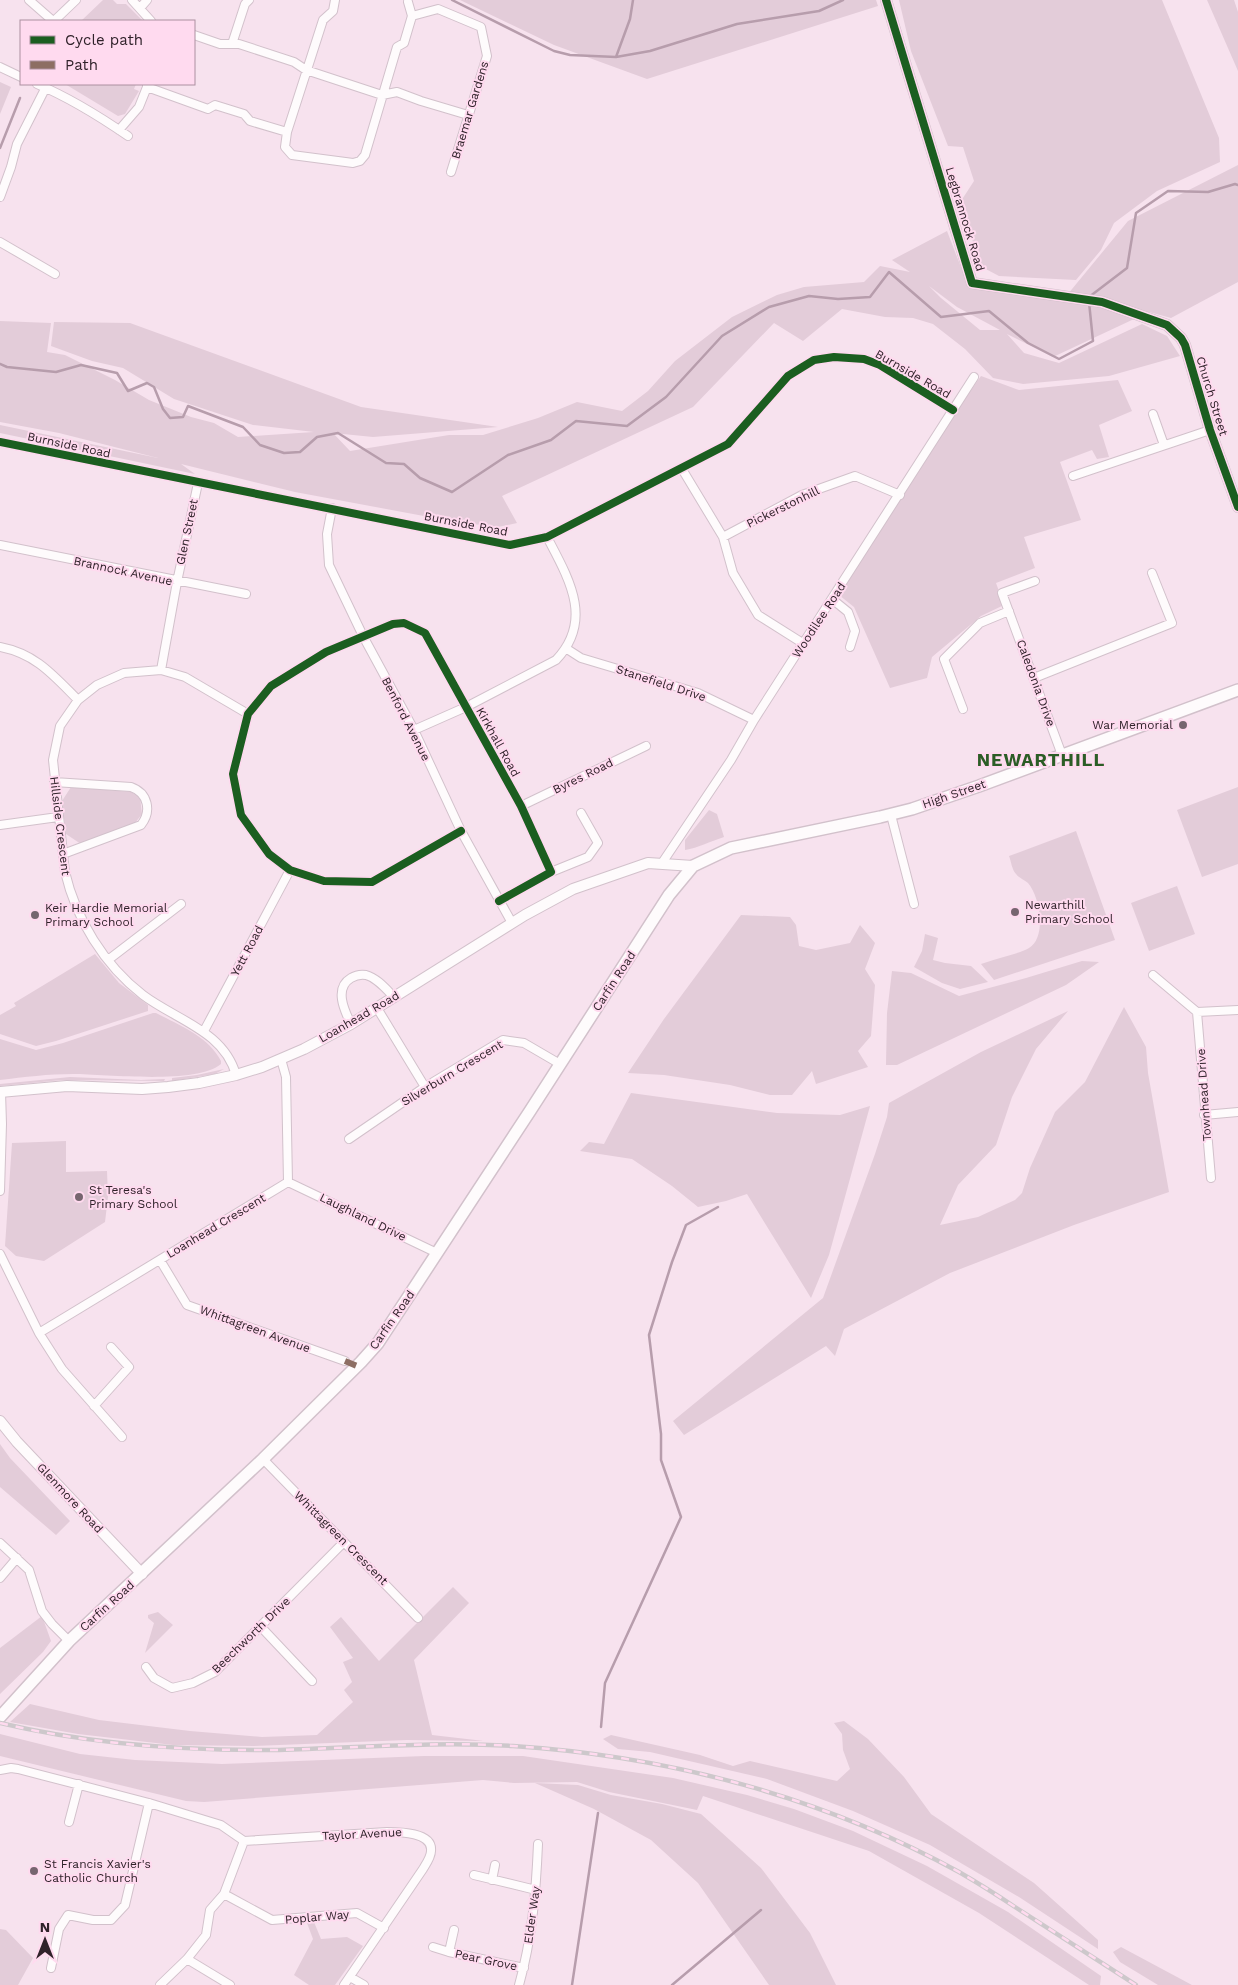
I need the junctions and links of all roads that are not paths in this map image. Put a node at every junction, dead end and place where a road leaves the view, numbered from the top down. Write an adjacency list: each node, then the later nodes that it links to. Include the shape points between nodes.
1 (29, 0): 11 (street)
2 (76, 0): 12 (street)
3 (132, 0): 9 (street)
4 (147, 0): 9 (street)
5 (250, 0): 15 (street, via 245,4)
6 (335, 0): 17 (street, via 333,11 323,20)
7 (886, 0): 31 (street, Legbrannock Road, via 972,283 1102,302)
8 (408, 2): 10 (street)
9 (140, 8): 13 (street)
10 (412, 16): 22 (street); 23 (street, Braemar Gardens, via 438,9 481,27 486,56)
11 (53, 20)
12 (55, 20)
13 (150, 20)
14 (195, 35): 15 (street, via 220,44)
15 (232, 44): 17 (street, via 294,62)
16 (0, 68): 18 (street)
17 (306, 70): 22 (street); 25 (street)
18 (20, 77)
19 (41, 85): 21 (street)
20 (147, 85): 24 (street, via 139,107); 25 (street, via 208,109 215,106 244,114 250,121)
21 (46, 87): 24 (street); 28 (street, via 17,144)
22 (382, 95): 23 (street, via 397,92); 25 (street, via 365,155 360,161 353,163 292,155 285,147)
23 (468, 114): 27 (street, Braemar Gardens)
24 (119, 130): 26 (street)
25 (287, 132)
26 (128, 136)
27 (451, 172)
28 (0, 197)
29 (0, 242): 30 (street)
30 (55, 274)
31 (1167, 325): 35 (street, Church Street, via 1184,345)
32 (974, 377): 33 (street, Woodilee Road)
33 (953, 410): 38 (street, Burnside Road, via 880,365 864,359 834,357 814,360 788,376 728,444); 41 (street, Woodilee Road)
34 (1153, 414): 37 (street)
35 (1210, 430): 37 (street); 42 (street, Church Street)
36 (0, 442): 40 (street, Burnside Road)
37 (1164, 445): 39 (street)
38 (682, 469): 44 (street, Burnside Road); 45 (street)
39 (1073, 476)
40 (198, 483): 43 (street, Burnside Road); 48 (street, Glen Street)
41 (900, 495): 45 (street, Pickerstonhill, via 856,476 802,495); 51 (street, Woodilee Road)
42 (1238, 507)
43 (332, 508): 44 (street, Burnside Road, via 510,544); 53 (street, Benford Avenue, via 327,534 329,565)
44 (547, 538): 57 (street, via 568,578 577,614)
45 (722, 538): 54 (street, via 733,573 758,615)
46 (0, 545): 48 (street, Brannock Avenue)
47 (1152, 573): 59 (street, via 1172,623)
48 (177, 582): 50 (street, Brannock Avenue); 58 (street, Glen Street)
49 (1035, 582): 52 (street, Caledonia Drive, via 1002,593)
50 (246, 594)
51 (832, 599): 54 (street, Woodilee Road); 56 (street, via 848,612 856,631)
52 (1009, 611): 59 (street, Caledonia Drive); 63 (street, via 980,623 944,659)
53 (363, 636): 62 (street, Kirkhall Road, via 404,623 426,633); 64 (street, Kirkhall Road, via 326,652 271,686); 66 (street, Benford Avenue)
54 (804, 644): 65 (street, Woodilee Road)
55 (0, 647): 61 (street, via 42,664)
56 (850, 647)
57 (567, 649): 62 (street, via 556,660); 65 (street, Stanefield Drive, via 581,658 698,693)
58 (161, 670): 61 (street, Hillside Crescent, via 124,673 97,685); 64 (street, Hillside Crescent, via 185,677)
59 (1034, 678): 68 (street, Caledonia Drive)
60 (1238, 690): 68 (main road, High Street)
61 (78, 700): 69 (street, Hillside Crescent, via 60,726 53,760)
62 (466, 707): 66 (street); 70 (street, Kirkhall Road)
63 (963, 709)
64 (248, 714): 79 (street, via 234,774 241,815 269,854)
65 (754, 720): 77 (street, Woodilee Road, via 732,760)
66 (414, 730): 75 (street, Benford Avenue)
67 (646, 746): 70 (street, Byres Road)
68 (1062, 755): 72 (main road, High Street)
69 (54, 782): 73 (street, Hillside Crescent); 76 (street, via 130,787 142,792 148,806 140,825)
70 (520, 806): 80 (street, Kirkhall Road)
71 (581, 813): 80 (street, via 598,843 588,858)
72 (891, 815): 78 (main road, High Street, via 731,848); 83 (street)
73 (58, 817): 74 (street); 76 (street, Hillside Crescent)
74 (0, 826)
75 (461, 831): 79 (street, via 372,882 324,880); 81 (street, Benford Avenue)
76 (63, 854): 85 (street, Hillside Crescent, via 69,889 77,908 91,937)
77 (662, 863): 78 (street, Loanhead Road); 84 (street, Loanhead Road, via 648,863 595,880 548,901)
78 (693, 866): 94 (main road, Carfin Road, via 669,895)
79 (290, 870): 92 (street, Yett Road)
80 (551, 872): 81 (street)
81 (499, 901): 84 (street, Benford Avenue)
82 (181, 904): 85 (street)
83 (914, 904)
84 (512, 923): 87 (street, Loanhead Road)
85 (108, 960): 92 (street, Hillside Crescent, via 143,995)
86 (1153, 975): 90 (street)
87 (394, 997): 88 (street, Loanhead Road); 91 (street, via 365,975 357,974 347,980 341,1001)
88 (377, 1008): 91 (street, Loanhead Road); 96 (street)
89 (1238, 1010): 90 (street)
90 (1198, 1012): 99 (street, Townhead Drive)
91 (351, 1024): 93 (street, Loanhead Road)
92 (204, 1031): 95 (street, Hillside Crescent, via 222,1048)
93 (281, 1059): 95 (street, Loanhead Road); 102 (street, via 286,1077)
94 (560, 1064): 96 (street, Silverburn Crescent, via 524,1043 503,1040); 104 (main road, Carfin Road)
95 (236, 1075): 97 (street, Loanhead Road, via 142,1089 67,1086)
96 (425, 1088): 100 (street, Silverburn Crescent)
97 (1, 1092): 103 (street)
98 (1238, 1112): 99 (street)
99 (1204, 1115): 101 (street, Townhead Drive)
100 (349, 1139)
101 (1211, 1178)
102 (288, 1182): 104 (street, Laughland Drive); 106 (street, Loanhead Crescent)
103 (0, 1191)
104 (437, 1253): 113 (main road, Carfin Road, via 378,1343)
105 (0, 1254): 107 (street)
106 (160, 1260): 107 (street, Loanhead Crescent); 109 (street, Whittagreen Avenue, via 187,1305)
107 (39, 1333): 110 (street, via 62,1369)
108 (111, 1347): 110 (street, via 129,1367)
109 (345, 1360)
110 (94, 1406): 112 (street)
111 (0, 1421): 117 (street, Glenmore Road)
112 (122, 1438)
113 (263, 1459): 114 (street, Whittagreen Crescent); 117 (main road, Carfin Road)
114 (344, 1542): 119 (street, Whittagreen Crescent); 120 (street, Beechworth Drive)
115 (0, 1543): 116 (street)
116 (17, 1558): 118 (street); 121 (street, via 28,1570 42,1611)
117 (142, 1574): 121 (main road, Carfin Road)
118 (0, 1578)
119 (418, 1618)
120 (261, 1626): 122 (street, Beechworth Drive, via 215,1672 193,1683 172,1688 154,1678); 123 (street)
121 (69, 1641): 124 (main road, Carfin Road)
122 (146, 1667)
123 (312, 1681)
124 (0, 1717)
125 (0, 1770): 126 (street, via 18,1769)
126 (79, 1784): 127 (street); 128 (street)
127 (149, 1803): 129 (street, via 221,1825); 141 (street, via 125,1905 111,1920 68,1915 59,1929)
128 (69, 1822)
129 (244, 1841): 135 (street); 136 (street, Taylor Avenue, via 387,1832 410,1832 424,1839 432,1852)
130 (538, 1844): 134 (street, Elder Way)
131 (495, 1864): 133 (street)
132 (474, 1874): 133 (street)
133 (492, 1880): 134 (street)
134 (536, 1890): 142 (street, Elder Way)
135 (224, 1894): 136 (street, Poplar Way, via 272,1920 357,1913); 140 (street, via 210,1910 206,1935)
136 (384, 1928): 143 (street, Taylor Avenue)
137 (454, 1930): 139 (street, Pear Grove)
138 (433, 1947): 139 (street, Pear Grove)
139 (449, 1952): 142 (street, Pear Grove)
140 (187, 1959): 144 (street); 145 (street)
141 (51, 1968)
142 (524, 1968): 148 (street, Elder Way)
143 (350, 1977): 146 (street, Taylor Avenue); 147 (street)
144 (160, 1985)
145 (230, 1985)
146 (344, 1985)
147 (364, 1985)
148 (519, 1985)

